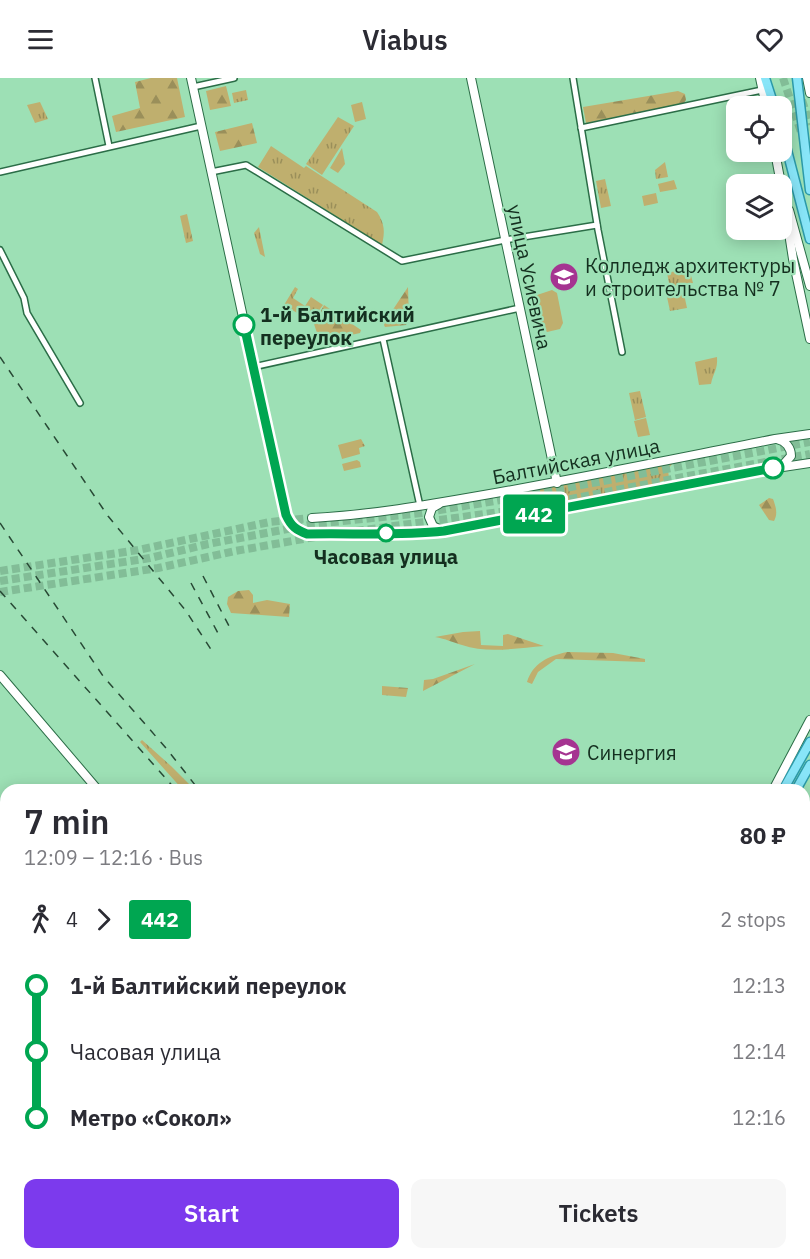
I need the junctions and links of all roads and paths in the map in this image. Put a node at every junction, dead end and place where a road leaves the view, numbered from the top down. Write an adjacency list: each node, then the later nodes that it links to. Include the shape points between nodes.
1 (95, 78): 17 (street)
2 (191, 78): 10 (street)
3 (234, 78): 10 (street)
4 (471, 78): 25 (street, улица Усиевича)
5 (573, 78): 16 (street)
6 (760, 78): 11 (street)
7 (765, 78): 14 (main road)
8 (797, 78): 21 (main road)
9 (807, 78): 12 (street)
10 (192, 87): 15 (street)
11 (762, 90): 13 (street); 16 (street)
12 (810, 93)
13 (764, 96)
14 (771, 96)
15 (201, 126): 17 (street); 20 (street)
16 (581, 128): 23 (street)
17 (109, 146): 19 (street)
18 (790, 162): 24 (main road)
19 (0, 172)
20 (211, 172): 25 (street, via 246,165 402,261); 33 (street)
21 (810, 190)
22 (792, 222): 28 (street)
23 (597, 225): 25 (street); 32 (street)
24 (810, 239)
25 (505, 240): 29 (street, улица Усиевича)
26 (790, 240): 31 (street)
27 (0, 250): 34 (street, via 24,298 27,313)
28 (810, 286)
29 (520, 308): 30 (street); 39 (street, улица Усиевича)
30 (382, 339): 33 (street); 41 (street)
31 (810, 339)
32 (622, 352)
33 (253, 367): 43 (street, via 286,515 297,531 409,535)
34 (80, 403)
35 (810, 434): 36 (street, Балтийская улица)
36 (775, 439): 38 (street, via 783,441 791,452 789,460); 39 (street, Балтийская улица)
37 (810, 463): 38 (street)
38 (779, 467): 43 (street)
39 (557, 483): 40 (street, Балтийская улица)
40 (442, 503): 41 (street, Балтийская улица); 43 (street, via 432,508 429,517 434,526)
41 (420, 506): 42 (street, Балтийская улица)
42 (312, 518)
43 (444, 531)
44 (0, 675): 49 (street)
45 (810, 720): 46 (street)
46 (803, 735): 50 (street); 51 (street)
47 (810, 742): 52 (main road)
48 (809, 768): 53 (main road)
49 (93, 784)
50 (776, 784)
51 (785, 784)
52 (786, 784)
53 (800, 784)

